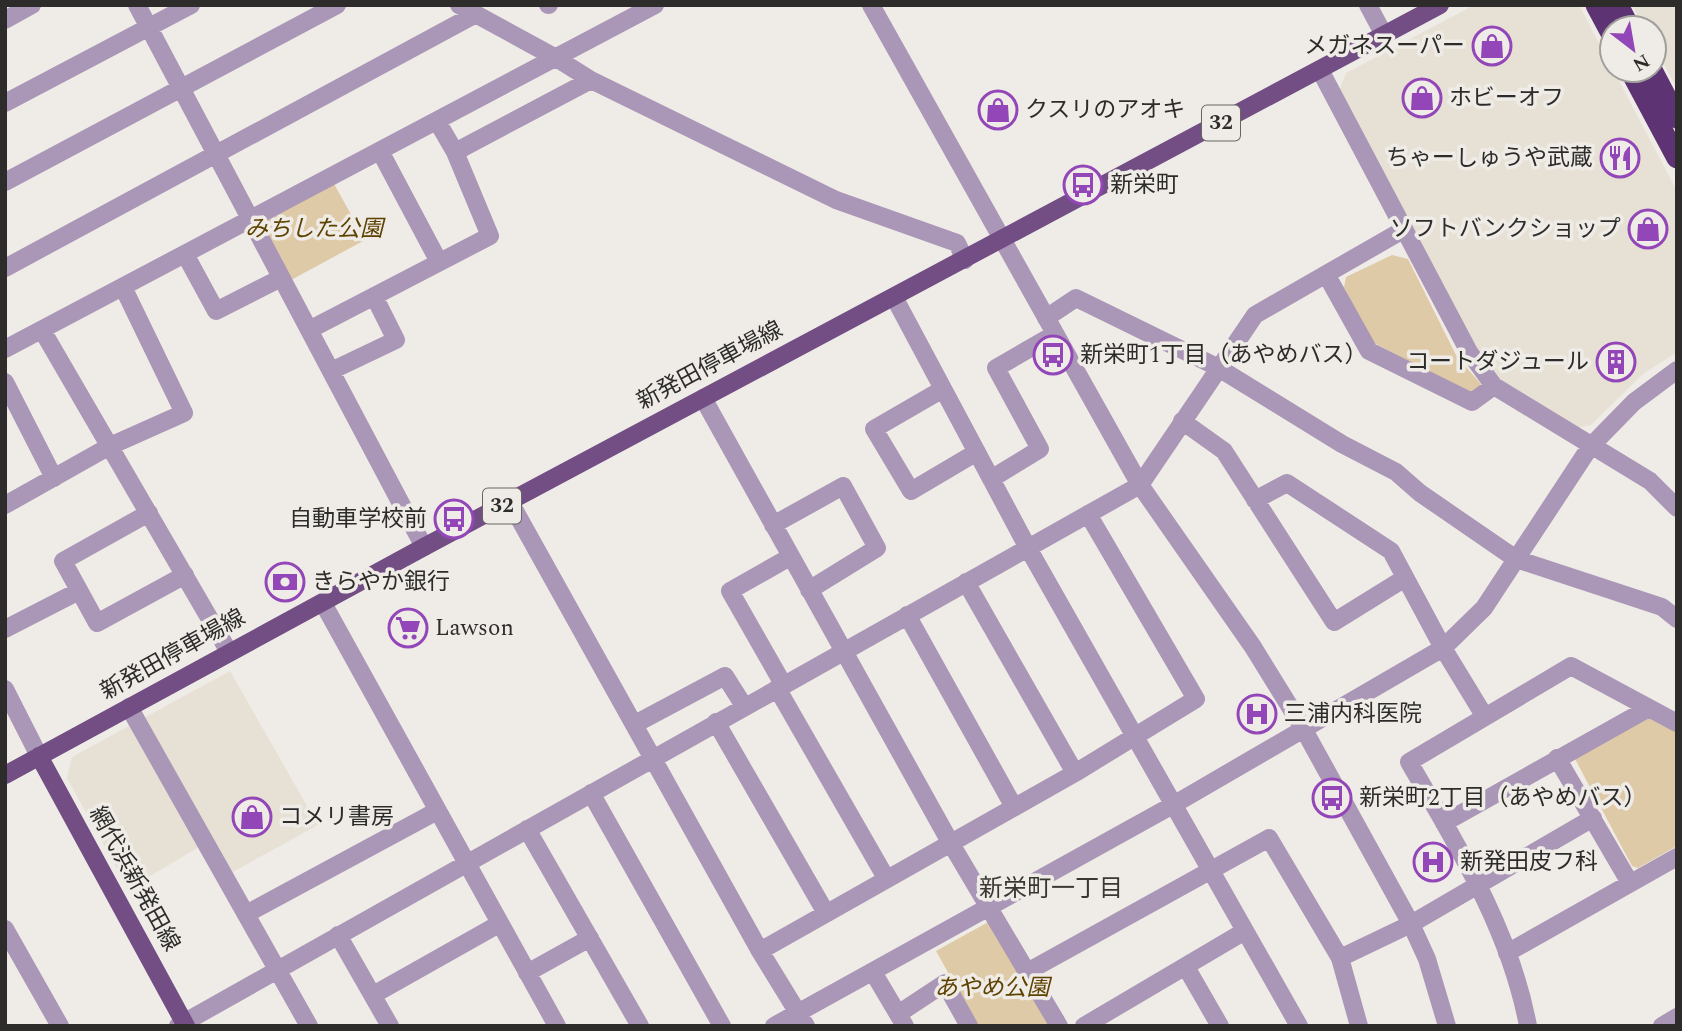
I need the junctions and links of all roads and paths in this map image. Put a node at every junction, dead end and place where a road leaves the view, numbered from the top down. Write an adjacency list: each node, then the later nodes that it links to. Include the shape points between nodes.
1 (32, 5): 11 (street)
2 (137, 5): 12 (street)
3 (191, 5): 12 (street)
4 (337, 5): 19 (street)
5 (655, 5): 10 (street)
6 (871, 5): 30 (street)
7 (1368, 5): 13 (street)
8 (1440, 5): 13 (main road, 新発田停車場線 / 32)
9 (466, 10): 14 (street); 25 (street)
10 (632, 11): 14 (street)
11 (5, 20)
12 (149, 28): 19 (street); 20 (street)
13 (1384, 35): 15 (main road, 新発田停車場線 / 32)
14 (556, 58): 16 (street); 22 (street)
15 (1320, 70): 29 (street); 30 (main road, 新発田停車場線 / 32)
16 (591, 80): 24 (street); 32 (street, via 836,200 957,243)
17 (1637, 84): 26 (highway)
18 (1659, 84): 21 (highway)
19 (181, 88): 25 (street); 27 (street)
20 (5, 103)
21 (1677, 118)
22 (437, 121): 23 (street); 24 (street)
23 (380, 151): 28 (street); 33 (street)
24 (454, 152): 33 (street, via 490,236)
25 (217, 156): 28 (street); 34 (street)
26 (1677, 158)
27 (5, 182)
28 (250, 219): 31 (street); 36 (street)
29 (1403, 230): 35 (street); 48 (street, via 1469,352)
30 (1001, 241): 32 (main road, 新発田停車場線 / 32); 40 (street)
31 (185, 254): 36 (street, via 216,312); 37 (street)
32 (965, 260): 39 (main road, 新発田停車場線 / 32)
33 (439, 262): 38 (street)
34 (5, 268)
35 (1326, 274): 44 (street, via 1255,315); 48 (street, via 1369,351 1472,401)
36 (281, 278): 42 (street)
37 (122, 287): 41 (street); 52 (street, via 184,413)
38 (374, 296): 42 (street); 46 (street, via 396,340)
39 (894, 297): 49 (street); 50 (main road, 新発田停車場線 / 32)
40 (1051, 326): 44 (street, via 1076,299); 56 (street, via 996,368 1040,449); 57 (street)
41 (42, 330): 43 (street); 52 (street)
42 (309, 330): 46 (street)
43 (5, 349)
44 (1217, 367): 51 (street); 68 (street, via 1396,472)
45 (1677, 370): 53 (street, via 1634,402)
46 (331, 371): 65 (street)
47 (5, 382): 55 (street)
48 (1494, 386): 53 (street)
49 (943, 389): 54 (street); 54 (street, via 874,429 911,491)
50 (702, 398): 59 (main road, 新発田停車場線 / 32); 64 (street)
51 (1182, 421): 57 (street); 58 (street, via 1224,451)
52 (110, 446): 55 (street); 62 (street)
53 (1590, 447): 61 (street, via 1650,481); 68 (street)
54 (977, 452): 56 (street)
55 (54, 478): 60 (street)
56 (991, 478): 66 (street)
57 (1140, 485): 63 (street); 90 (street, via 1253,647)
58 (1255, 500): 70 (street, via 1287,483 1391,551); 70 (street, via 1334,622)
59 (510, 502): 65 (main road, 新発田停車場線 / 32); 89 (street)
60 (5, 505)
61 (1677, 508)
62 (149, 513): 69 (street); 73 (street, via 62,561)
63 (1088, 514): 66 (street); 91 (street, via 1196,699)
64 (773, 525): 67 (street); 72 (street, via 843,486 849,496 877,548)
65 (424, 547): 74 (main road, 新発田停車場線 / 32)
66 (1028, 548): 71 (street); 91 (street)
67 (790, 557): 72 (street); 81 (street, via 730,591)
68 (1517, 559): 76 (street, via 1662,607); 78 (street, via 1484,608)
69 (185, 575): 73 (street, via 97,623); 80 (street)
70 (1405, 578): 78 (street)
71 (966, 582): 75 (street); 95 (street)
72 (809, 590): 79 (street)
73 (79, 591): 77 (street)
74 (323, 603): 80 (main road, 新発田停車場線 / 32); 100 (street)
75 (906, 615): 79 (street); 99 (street)
76 (1677, 619)
77 (5, 629)
78 (1443, 648): 86 (street); 90 (street)
79 (842, 650): 81 (street); 104 (street)
80 (229, 652): 84 (main road, 新発田停車場線 / 32)
81 (780, 686): 83 (street); 108 (street)
82 (5, 689): 92 (street)
83 (744, 706): 87 (street); 89 (street, via 725,676)
84 (130, 707): 92 (main road, 新発田停車場線 / 32); 113 (street)
85 (1649, 708): 86 (street, via 1571,666); 88 (street); 94 (street)
86 (1485, 717): 102 (street, via 1409,762)
87 (716, 722): 93 (street); 112 (street)
88 (1677, 723)
89 (635, 724): 93 (street)
90 (1303, 728): 98 (street); 115 (street)
91 (1135, 738): 95 (street); 98 (street)
92 (39, 756): 96 (main road, 新発田停車場線 / 32); 131 (main road, 網代浜新発田線)
93 (654, 758): 97 (street); 120 (street)
94 (1557, 758): 101 (street); 102 (street)
95 (1075, 773): 99 (street)
96 (5, 775)
97 (591, 793): 103 (street); 137 (street)
98 (1173, 805): 107 (street); 111 (street)
99 (1014, 807): 104 (street)
100 (437, 811): 106 (street); 113 (street)
101 (1593, 818): 109 (street); 110 (street)
102 (1444, 823): 109 (street)
103 (527, 829): 106 (street); 119 (street)
104 (950, 842): 108 (street); 111 (street)
105 (1677, 857): 110 (street)
106 (465, 864): 114 (street); 118 (street)
107 (1210, 870): 117 (street); 122 (street, via 1269,838); 127 (street)
108 (886, 878): 112 (street)
109 (1479, 883): 115 (street); 121 (street)
110 (1630, 883): 121 (street)
111 (988, 906): 126 (street); 127 (street)
112 (826, 913): 120 (street)
113 (246, 914): 124 (street)
114 (499, 924): 125 (street); 128 (street)
115 (1411, 924): 122 (street); 145 (street)
116 (5, 929): 132 (street)
117 (1245, 931): 123 (street); 143 (street)
118 (338, 935): 124 (street); 128 (street)
119 (590, 938): 125 (street); 136 (street)
120 (760, 951): 129 (street)
121 (1507, 953): 146 (street)
122 (1340, 958): 144 (street)
123 (1186, 967): 141 (street); 142 (street)
124 (278, 970): 131 (street); 133 (street)
125 (527, 972): 135 (street)
126 (873, 972): 129 (street); 130 (street)
127 (1027, 972): 140 (street)
128 (373, 995): 134 (street)
129 (802, 1019): 138 (street)
130 (901, 1020): 139 (street, via 945,984)
131 (183, 1024)
132 (61, 1026)
133 (309, 1026)
134 (390, 1026)
135 (557, 1026)
136 (640, 1026)
137 (722, 1026)
138 (774, 1026)
139 (969, 1026)
140 (1059, 1026)
141 (1084, 1026)
142 (1220, 1026)
143 (1299, 1026)
144 (1359, 1026)
145 (1447, 1026)
146 (1528, 1026)

